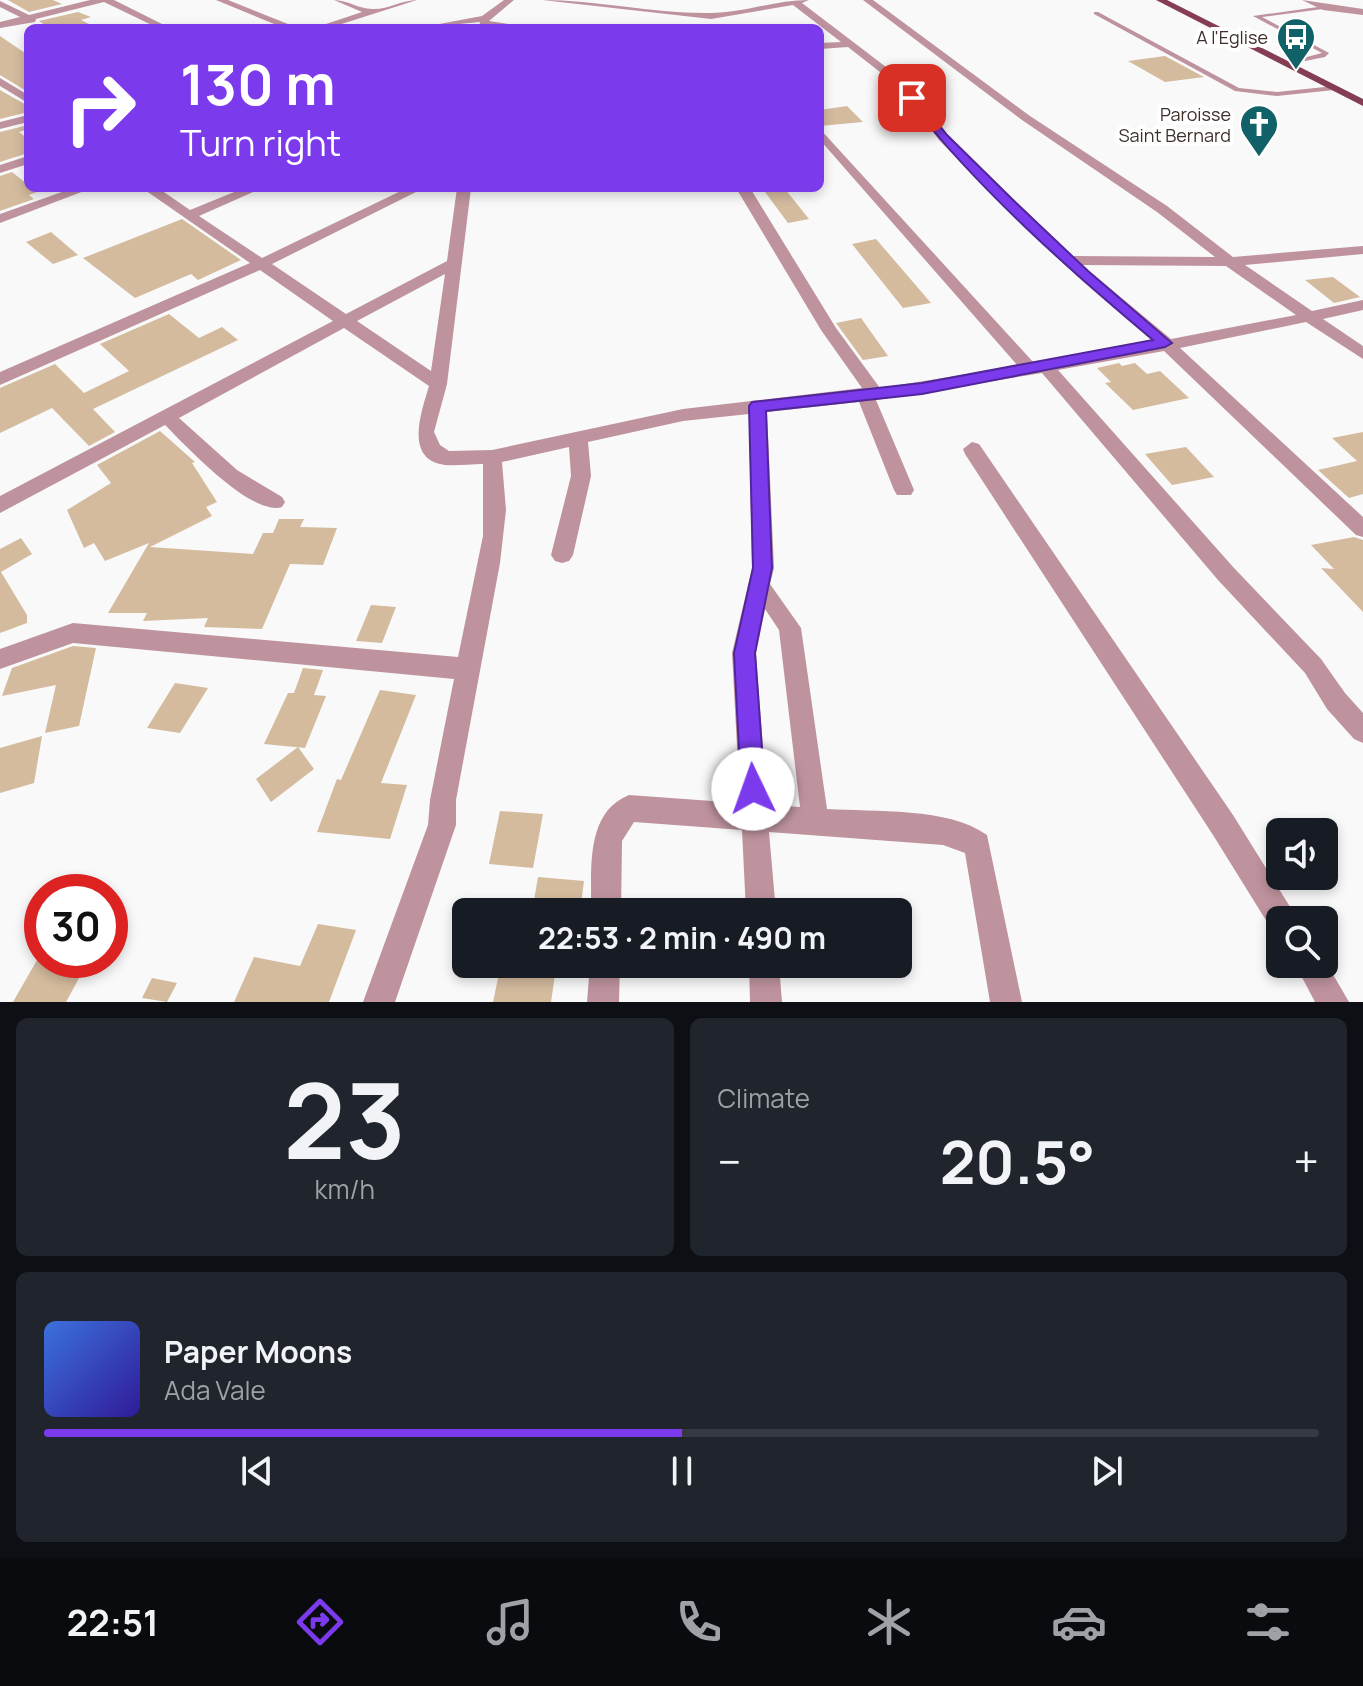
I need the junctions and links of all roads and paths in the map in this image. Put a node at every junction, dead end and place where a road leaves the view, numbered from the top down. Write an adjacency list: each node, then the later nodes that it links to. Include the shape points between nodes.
1 (104, 0): 21 (street); 24 (street)
2 (220, 0): 25 (street)
3 (338, 0): 16 (street)
4 (413, 0): 16 (street)
5 (510, 0): 22 (street)
6 (546, 0): 13 (street)
7 (671, 0): 18 (street)
8 (867, 0): 55 (street)
9 (1160, 0): 34 (main road)
10 (1186, 0): 20 (main road)
11 (1306, 0): 15 (street)
12 (800, 1): 18 (street, via 711,16); 28 (street)
13 (590, 2): 18 (street)
14 (0, 4): 21 (street)
15 (1323, 7): 17 (street); 31 (lane, via 1256,16 1326,53)
16 (370, 12): 26 (street)
17 (1363, 12)
18 (658, 13)
19 (1096, 13): 34 (lane, via 1237,90)
20 (1223, 18)
21 (29, 19): 23 (street); 27 (street)
22 (484, 23)
23 (38, 24)
24 (156, 24)
25 (283, 24)
26 (332, 24)
27 (0, 25)
28 (850, 44): 29 (street); 52 (street, via 907,88 943,137)
29 (824, 46)
30 (1291, 52): 31 (main road)
31 (1305, 59): 32 (main road)
32 (1328, 70)
33 (0, 81): 36 (street)
34 (1338, 90): 35 (main road); 37 (main road)
35 (1363, 90)
36 (24, 97)
37 (1363, 103)
38 (24, 119): 39 (street)
39 (0, 126)
40 (824, 137): 61 (street)
41 (24, 161): 42 (street)
42 (0, 169)
43 (74, 192): 50 (street)
44 (155, 192): 49 (street)
45 (245, 192): 49 (street)
46 (409, 192): 54 (street)
47 (463, 192): 53 (street)
48 (745, 192): 64 (street)
49 (191, 214): 54 (street)
50 (0, 219)
51 (1363, 250): 55 (street)
52 (1072, 260): 55 (street); 59 (street)
53 (454, 263): 58 (street); 63 (street)
54 (261, 264): 58 (street); 62 (street)
55 (1233, 264): 57 (street)
56 (1363, 305): 57 (street)
57 (1313, 317): 59 (street); 60 (street)
58 (343, 321): 63 (street); 66 (street)
59 (1165, 343): 61 (street); 73 (street)
60 (1363, 354)
61 (1037, 368): 64 (street, via 922,389); 78 (street, via 1313,666)
62 (0, 379)
63 (438, 384): 69 (street, via 425,432 432,449 445,458)
64 (869, 392): 65 (street); 70 (street)
65 (758, 406): 67 (street, via 683,415); 75 (street, via 763,568)
66 (165, 415): 71 (street, via 259,495); 72 (street)
67 (578, 440): 69 (street); 74 (street, via 581,476)
68 (972, 449): 83 (street)
69 (492, 457): 77 (street, via 497,482 493,537)
70 (904, 490)
71 (275, 502)
72 (0, 505)
73 (1363, 529)
74 (562, 555)
75 (757, 585): 79 (street, via 744,653); 80 (street, via 790,628)
76 (0, 659): 77 (street, via 73,633)
77 (468, 668): 87 (street, via 442,825)
78 (1363, 731)
79 (754, 817): 80 (street); 81 (street, via 629,808 618,814 609,830); 82 (street)
80 (815, 822): 90 (street, via 943,831 977,845)
81 (607, 898)
82 (760, 898)
83 (1273, 906)
84 (604, 978): 88 (street)
85 (765, 978): 89 (street)
86 (1318, 978): 91 (street)
87 (379, 1002)
88 (603, 1002)
89 (766, 1002)
90 (1006, 1002)
91 (1333, 1002)

